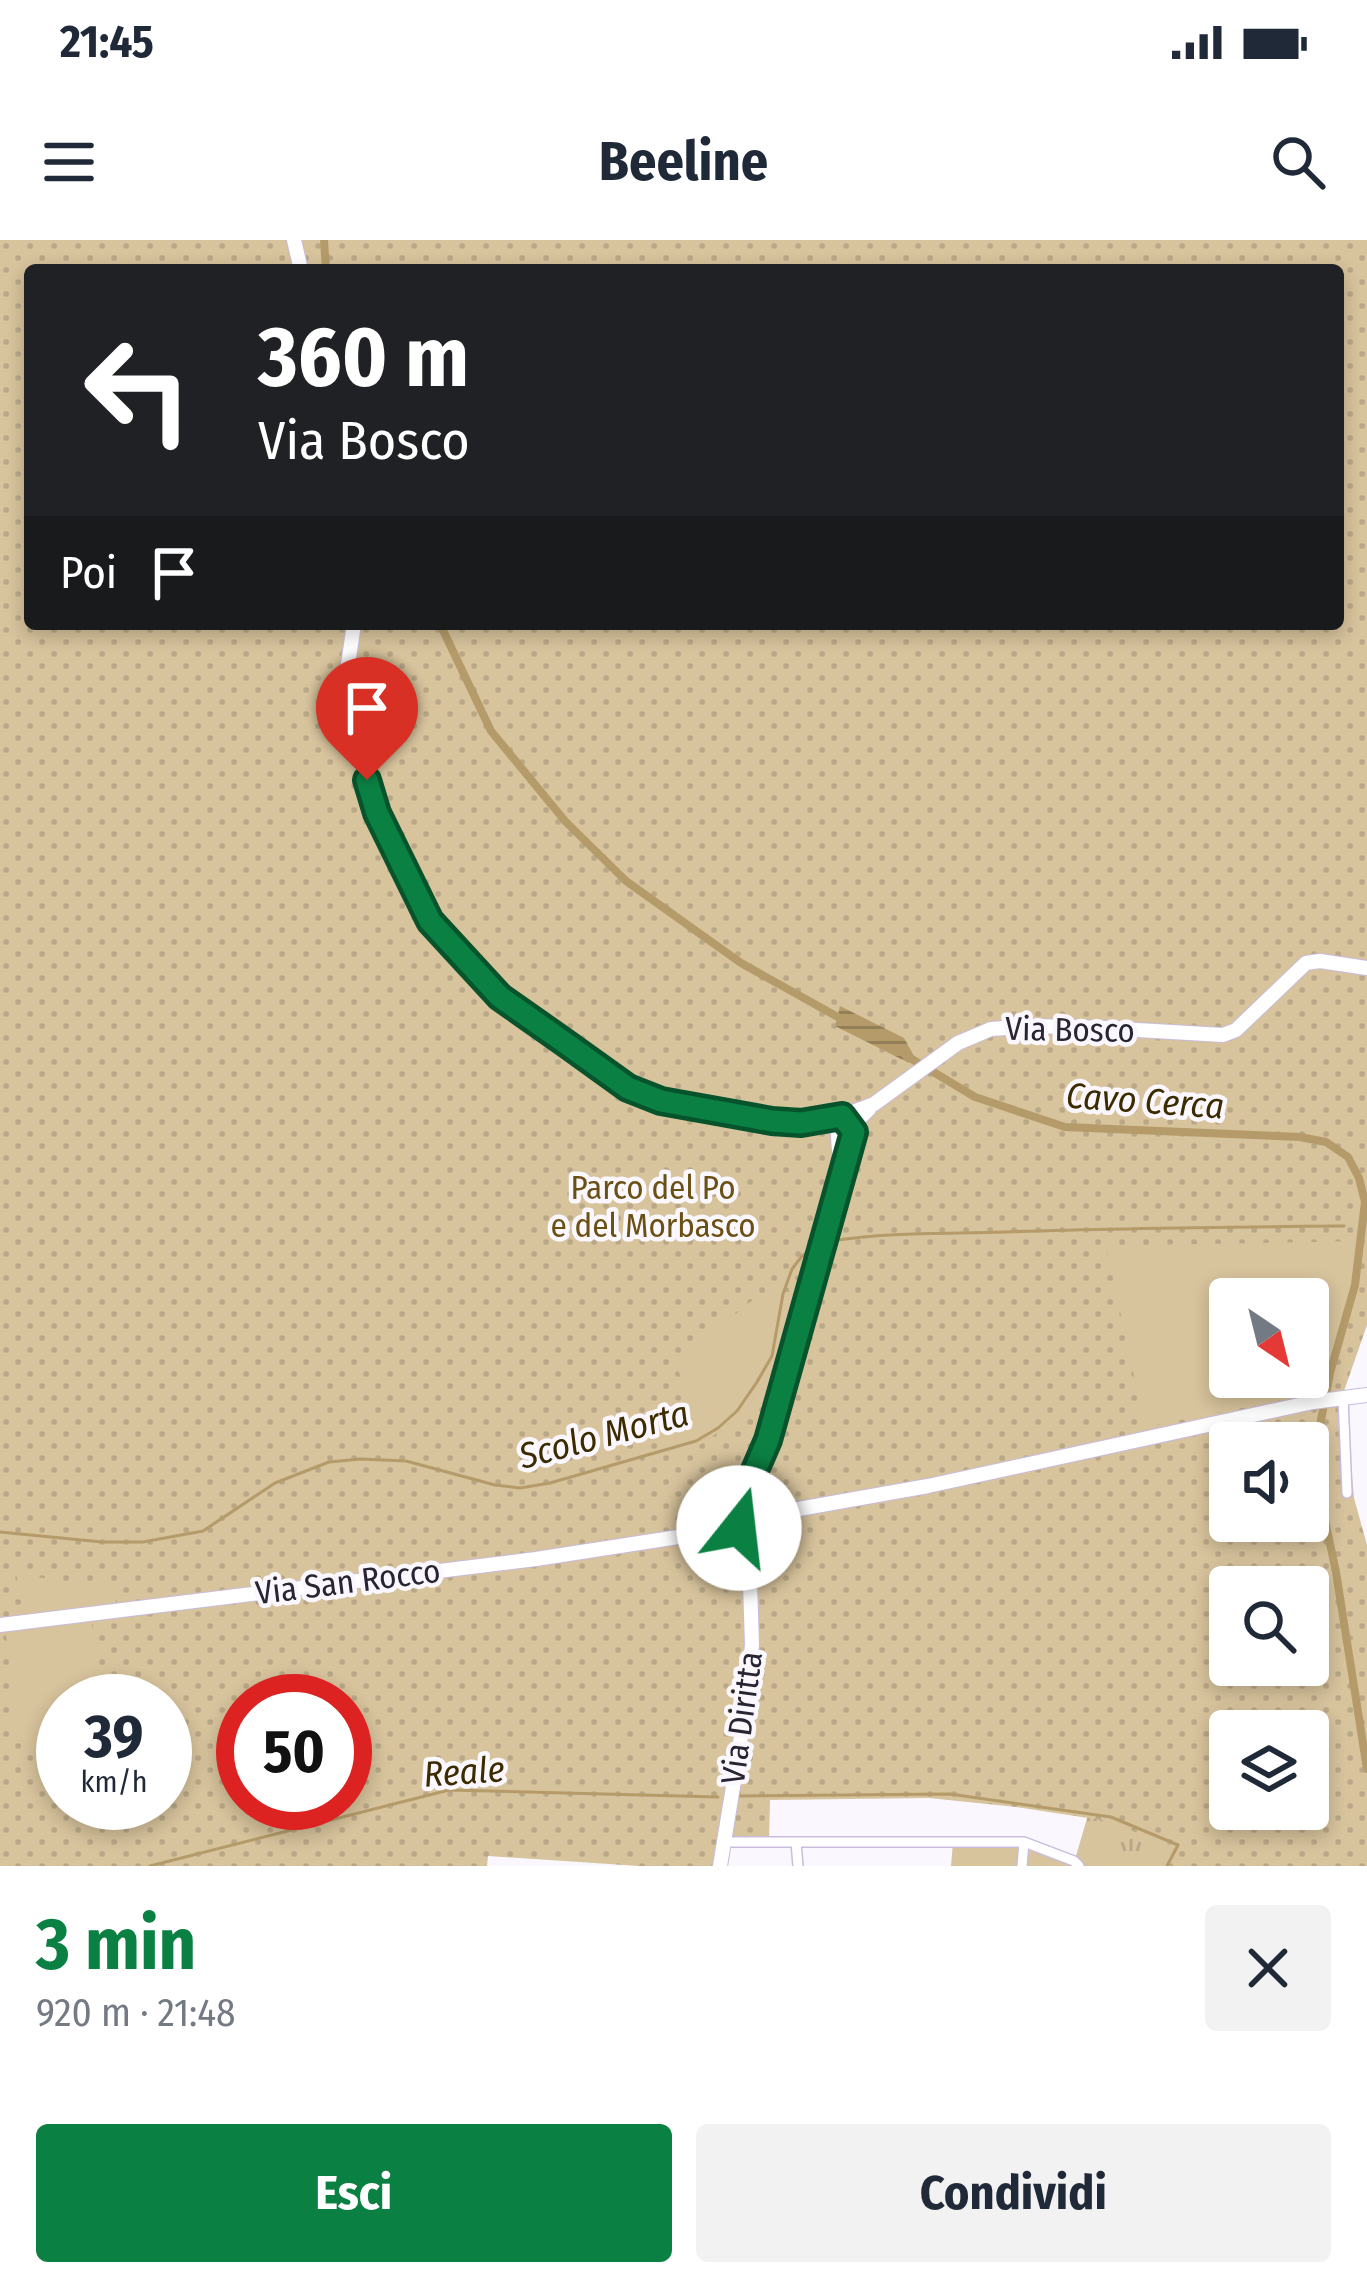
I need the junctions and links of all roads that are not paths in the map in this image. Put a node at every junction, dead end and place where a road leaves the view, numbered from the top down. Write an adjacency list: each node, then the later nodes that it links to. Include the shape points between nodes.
1 (353, 630): 5 (street, Via Bosco, via 345,685 377,813 430,921 500,997 628,1088 772,1121)
2 (1367, 968): 3 (street, Via Bosco, via 1306,963 1223,1035 1007,1027 974,1034)
3 (874, 1104): 4 (street, Via Bosco); 6 (street)
4 (842, 1116): 5 (street, Via Bosco); 6 (street); 7 (street)
5 (812, 1121): 7 (street)
6 (854, 1132): 8 (street)
7 (837, 1143): 8 (street)
8 (840, 1180): 11 (street)
9 (1367, 1395): 10 (street, Via San Rocco)
10 (1341, 1398): 13 (street); 14 (street, Via San Rocco)
11 (762, 1456): 12 (street); 16 (street)
12 (748, 1488): 15 (street); 16 (street)
13 (1347, 1493)
14 (793, 1510): 15 (street, Via San Rocco); 16 (street, Via San Rocco)
15 (768, 1511): 16 (street, Via San Rocco)
16 (731, 1521): 17 (street, Via San Rocco, via 624,1548); 18 (street, Via Diritta, via 753,1617)
17 (0, 1625)
18 (723, 1842): 19 (street); 22 (street, Via Diritta)
19 (796, 1842): 20 (street); 23 (street)
20 (1024, 1842): 21 (street); 24 (street)
21 (1077, 1864)
22 (720, 1866)
23 (798, 1866)
24 (1022, 1866)

